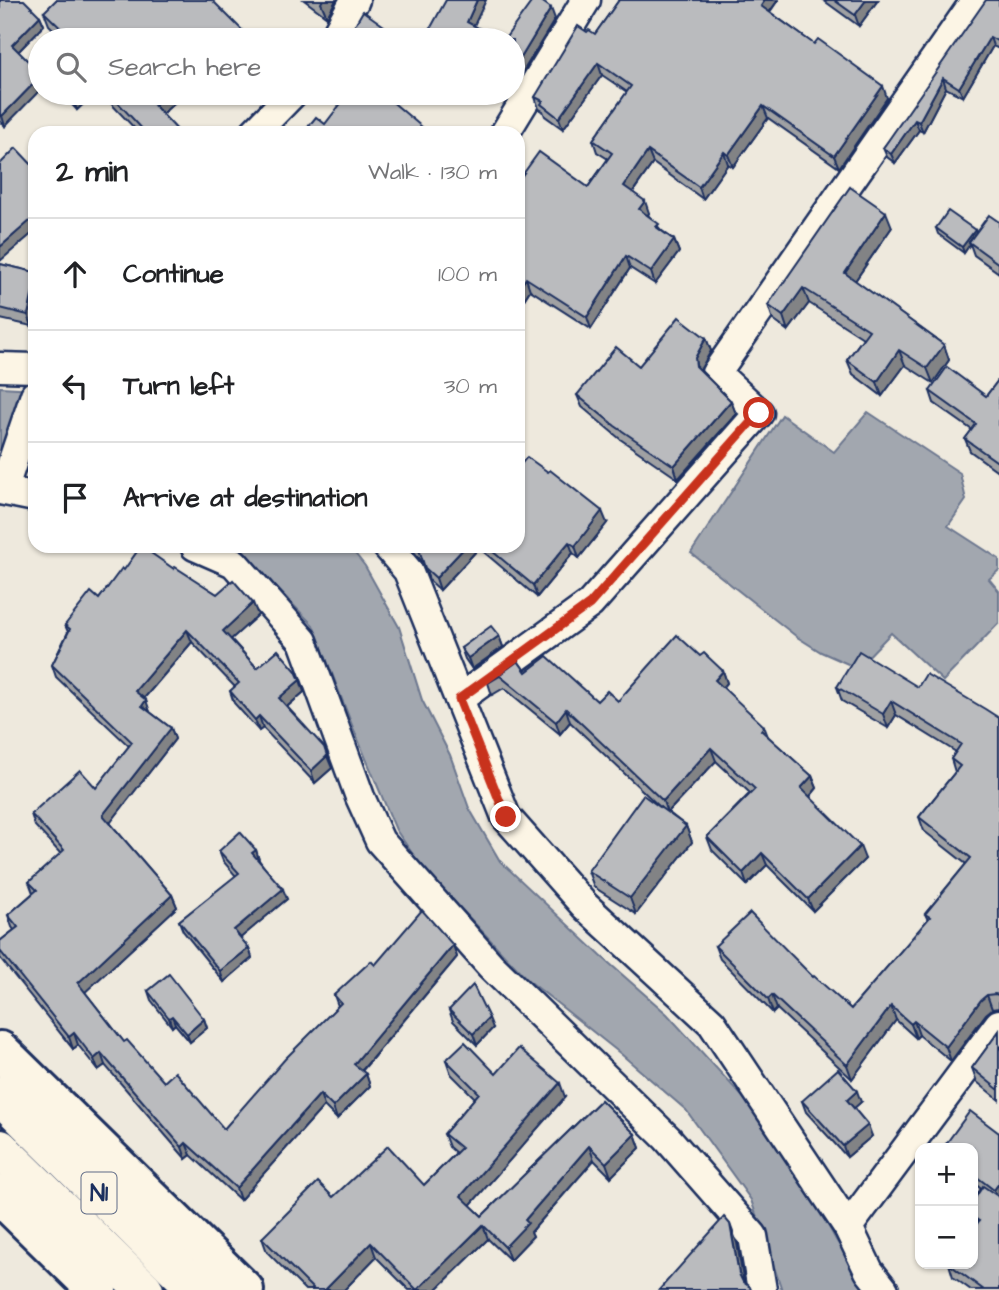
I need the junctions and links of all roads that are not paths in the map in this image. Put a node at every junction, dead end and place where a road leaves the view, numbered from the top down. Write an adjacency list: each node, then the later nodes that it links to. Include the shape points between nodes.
1 (355, 0): 4 (street)
2 (586, 0): 5 (street)
3 (976, 0): 17 (street, via 716,373 759,413 590,604)
4 (340, 28)
5 (525, 100)
6 (281, 105): 8 (street)
7 (522, 105): 9 (street)
8 (261, 126)
9 (509, 126)
10 (0, 367): 11 (street)
11 (28, 368)
12 (28, 415): 13 (street)
13 (2, 490): 14 (street)
14 (28, 496)
15 (211, 553): 29 (street, via 234,563 303,640 380,841 491,966 667,1138 753,1236)
16 (393, 553): 17 (street, via 408,571)
17 (459, 699): 23 (street, via 506,817 585,906 712,1023)
18 (999, 1024): 23 (street)
19 (0, 1051): 28 (highway)
20 (0, 1095): 27 (highway, N1)
21 (0, 1149): 26 (highway, N1)
22 (1, 1198): 25 (highway)
23 (848, 1227): 24 (street)
24 (868, 1282)
25 (97, 1290)
26 (144, 1290)
27 (198, 1290)
28 (244, 1290)
29 (762, 1290)

